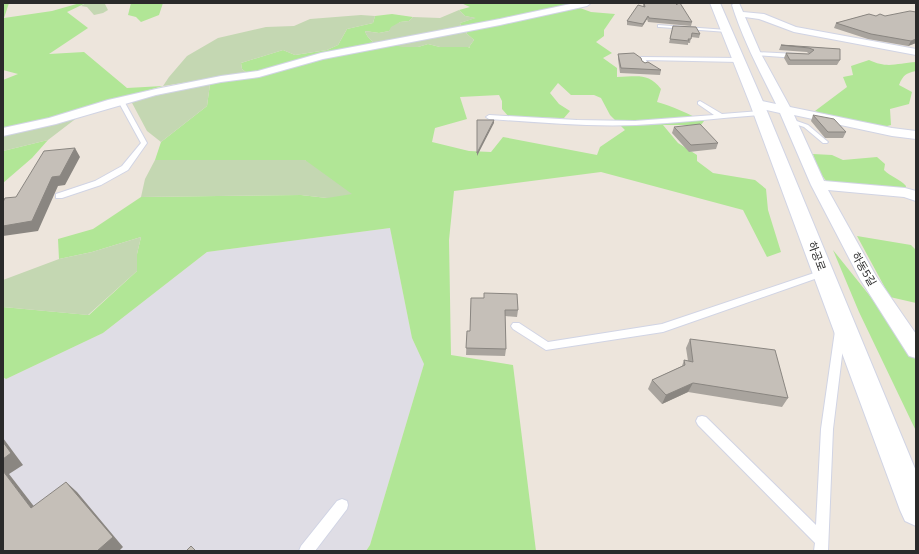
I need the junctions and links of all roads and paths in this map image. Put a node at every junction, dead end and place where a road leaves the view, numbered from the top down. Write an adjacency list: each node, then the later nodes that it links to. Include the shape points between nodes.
1 (587, 3): 10 (street, via 321,56 259,74 221,79)
2 (715, 3): 5 (main road, 하공로)
3 (737, 8): 6 (street, via 779,24 807,31); 8 (street, 하동5길)
4 (660, 26): 5 (lane)
5 (726, 31): 8 (main road, 하공로)
6 (916, 52)
7 (807, 56): 8 (lane)
8 (747, 57): 9 (lane, via 643,58); 12 (main road, 하공로); 13 (street, 하동5길)
9 (645, 65)
10 (121, 100): 16 (street, via 52,121); 20 (lane, via 144,143 125,168 98,183)
11 (700, 103): 15 (lane)
12 (759, 109): 13 (street); 15 (lane); 22 (main road, 하공로)
13 (788, 116): 17 (street); 18 (lane, via 806,126); 19 (street, 하동5길)
14 (489, 117): 15 (lane, via 635,123)
15 (722, 117)
16 (3, 132)
17 (916, 135)
18 (825, 142)
19 (818, 185): 21 (street); 25 (street, 하동5길, via 869,279)
20 (59, 196)
21 (916, 196)
22 (823, 273): 23 (main road, 하공로); 24 (lane, via 663,328 546,346)
23 (842, 320): 28 (main road, 하공로); 29 (lane, via 827,429)
24 (516, 326)
25 (916, 350)
26 (702, 421): 29 (lane)
27 (342, 505): 30 (lane)
28 (916, 510)
29 (821, 546)
30 (306, 551)

